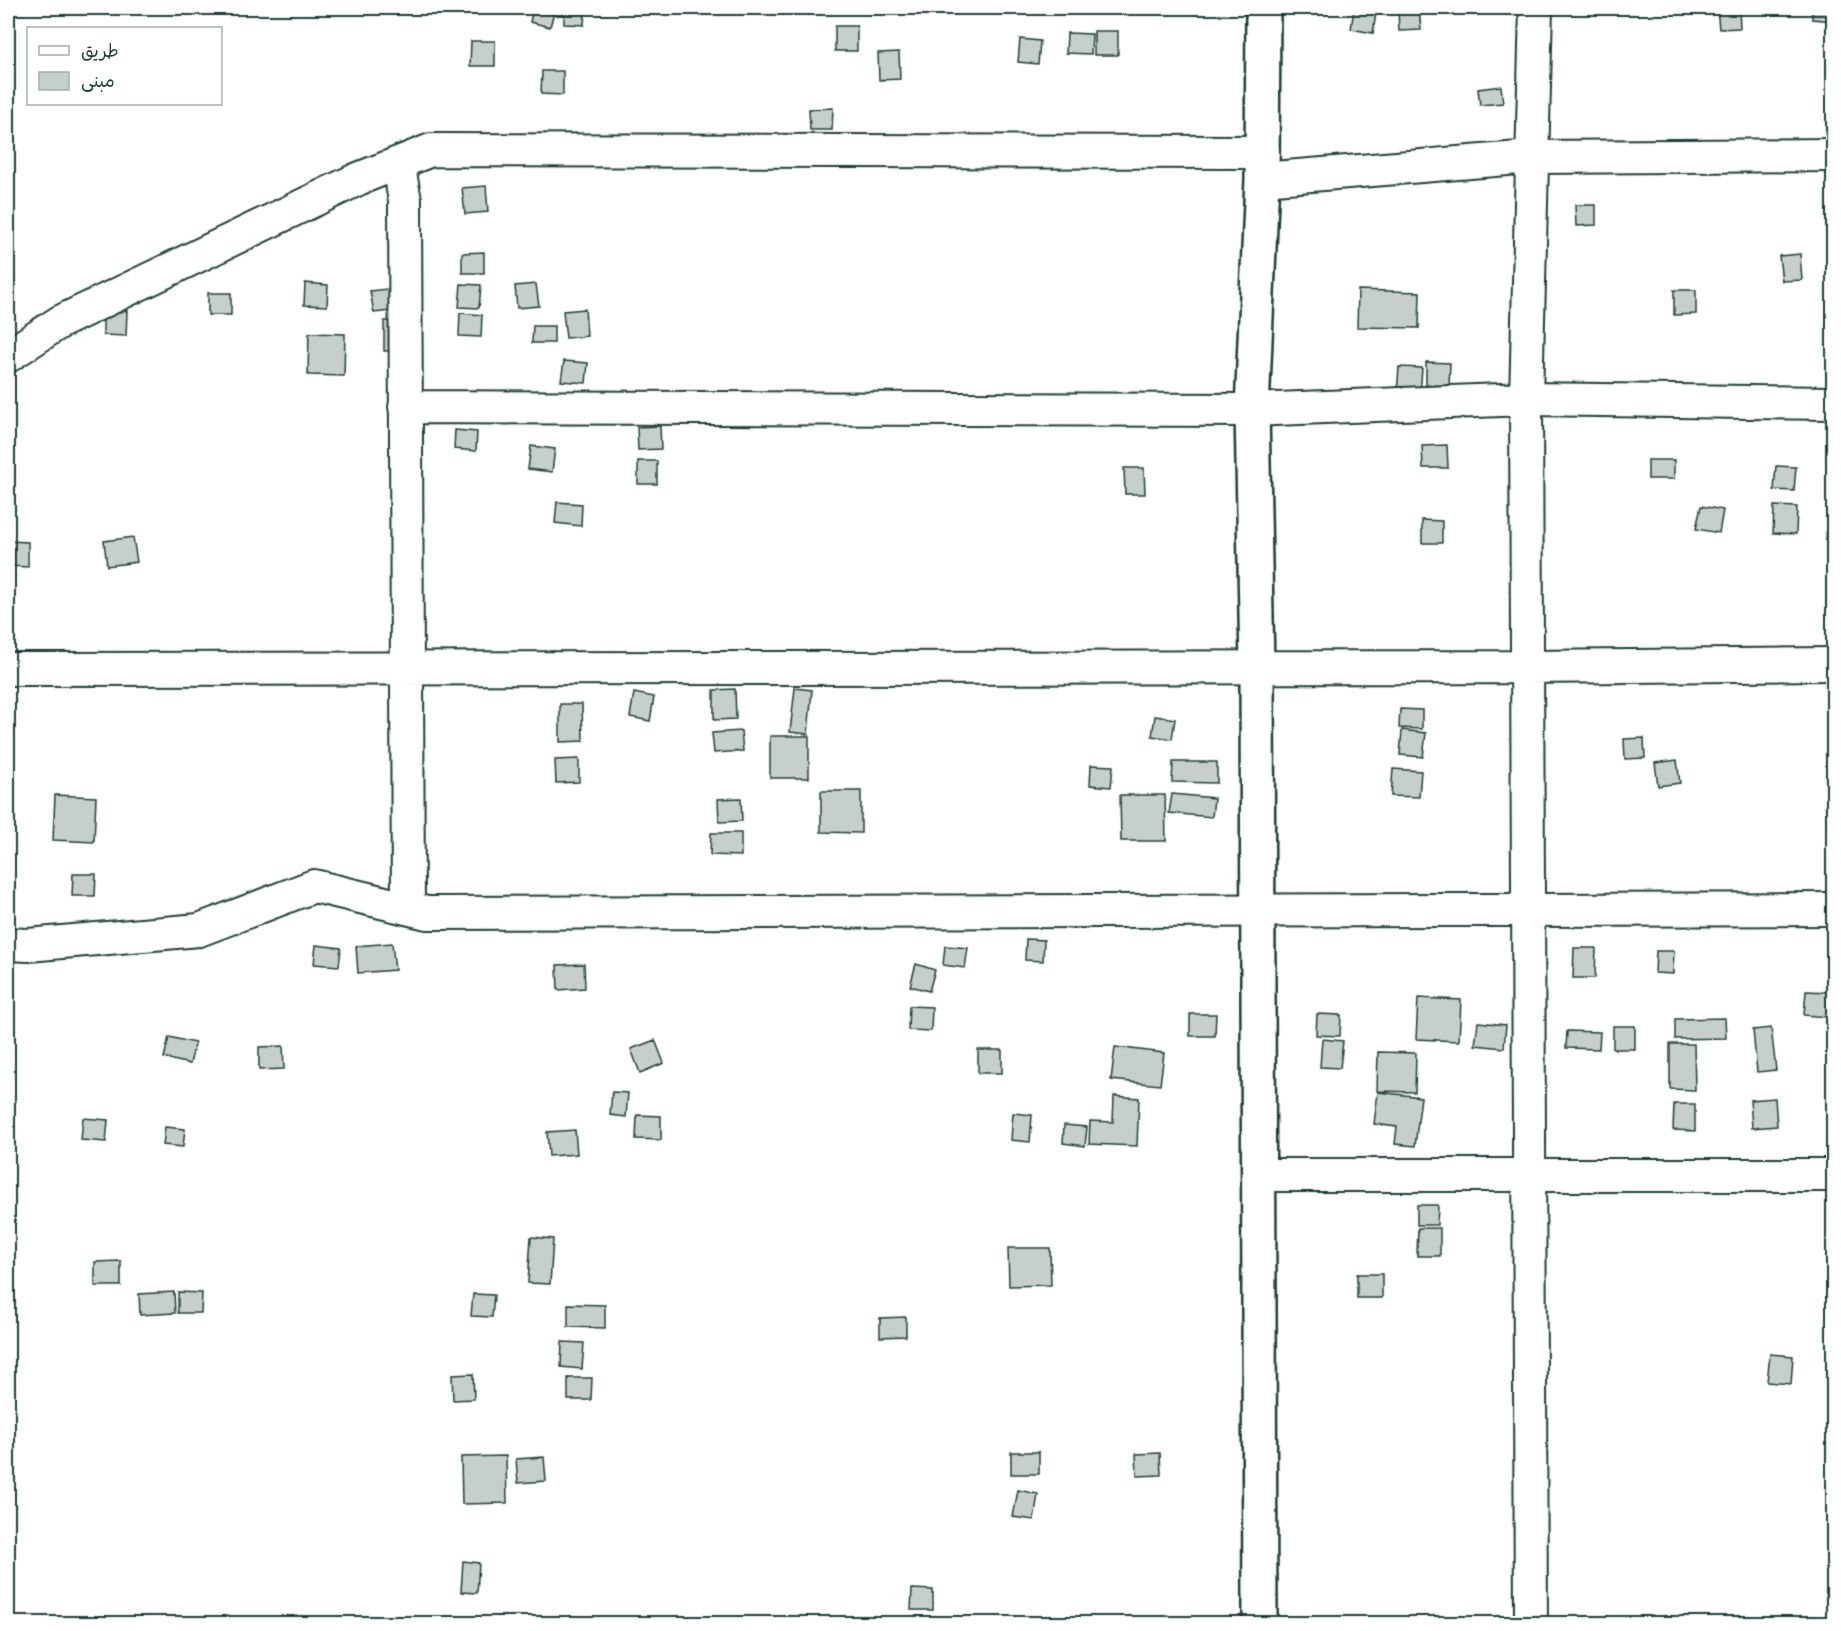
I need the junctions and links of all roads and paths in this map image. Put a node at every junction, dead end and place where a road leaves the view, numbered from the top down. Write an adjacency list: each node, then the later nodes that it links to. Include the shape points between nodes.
1 (1263, 8): 6 (main road)
2 (1536, 8): 4 (street)
3 (1833, 155): 4 (street)
4 (1532, 157): 6 (street); 8 (street)
5 (398, 163): 6 (street, via 431,150); 7 (street, via 60,322); 10 (street, via 405,200)
6 (1263, 165): 11 (main road)
7 (8, 356)
8 (1526, 399): 9 (street); 11 (street); 14 (street)
9 (1833, 403)
10 (405, 407): 11 (street); 16 (street)
11 (1252, 410): 13 (main road)
12 (1833, 664): 14 (street)
13 (1257, 666): 14 (street); 16 (street); 20 (main road)
14 (1527, 666): 18 (street)
15 (8, 669): 16 (street)
16 (406, 669): 17 (street)
17 (408, 908): 20 (street, via 427,913); 21 (street, via 314,886 199,930)
18 (1528, 909): 19 (street); 20 (street); 23 (street)
19 (1833, 909)
20 (1257, 910): 22 (main road)
21 (8, 944)
22 (1258, 1175): 23 (street); 25 (main road)
23 (1529, 1175): 24 (street); 26 (street)
24 (1833, 1175)
25 (1260, 1623)
26 (1531, 1623)

